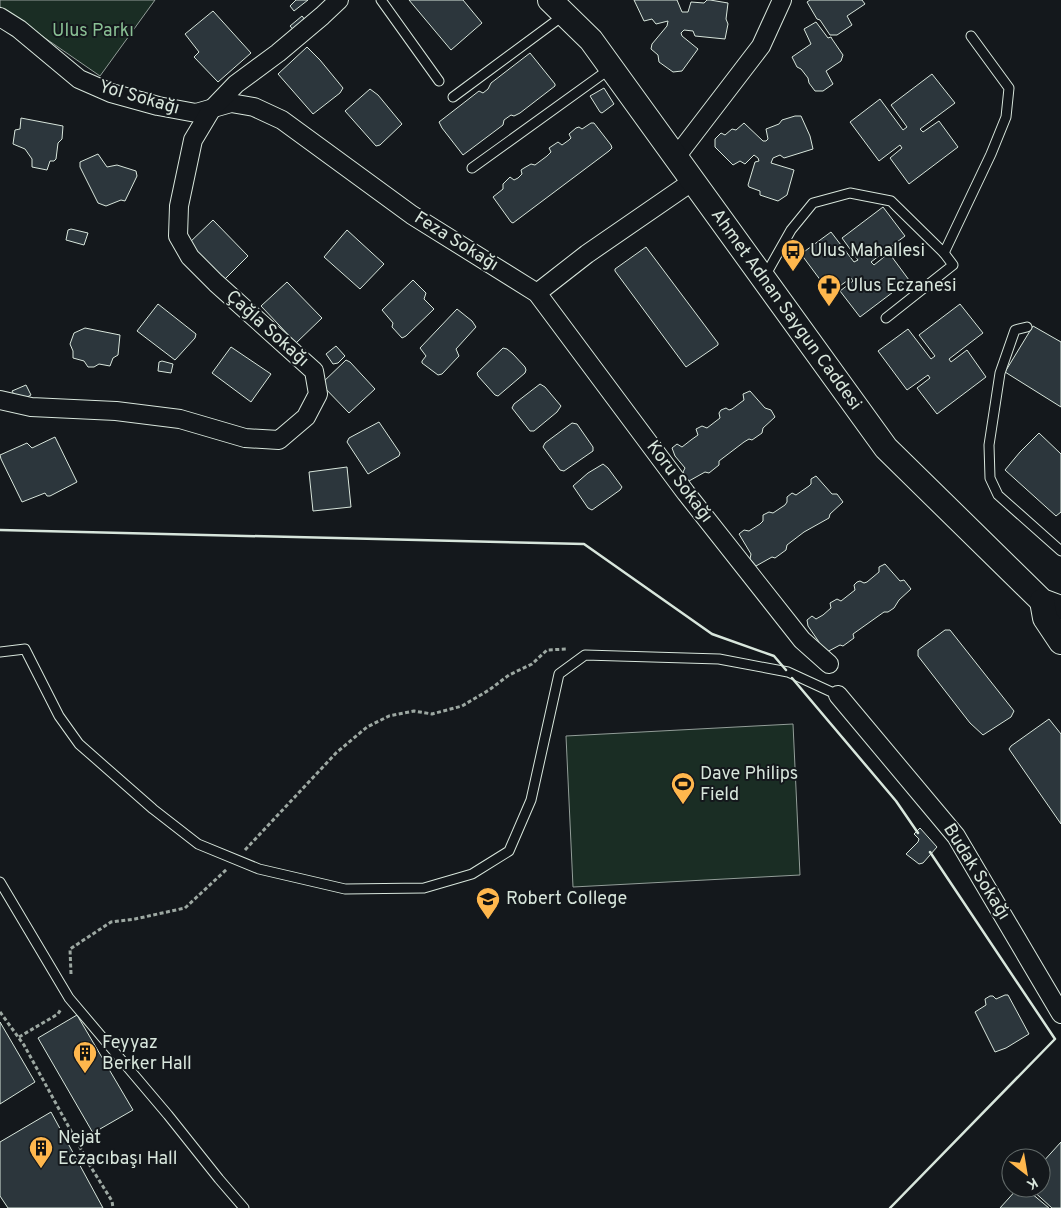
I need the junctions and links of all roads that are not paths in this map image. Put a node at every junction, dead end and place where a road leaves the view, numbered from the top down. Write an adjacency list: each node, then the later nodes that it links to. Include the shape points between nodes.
1 (339, 0): 10 (street, Çağla Sokağı, via 236,84)
2 (381, 0): 8 (lane)
3 (782, 0): 11 (street, via 761,46)
4 (557, 7): 7 (main road, Ahmet Adnan Saygun Caddesi, via 591,40); 9 (lane)
5 (0, 17): 10 (street, Yol Sokağı, via 79,79 111,93 158,106 196,113)
6 (971, 36): 14 (lane, via 1009,88 1006,117)
7 (611, 68): 11 (main road, Ahmet Adnan Saygun Caddesi); 12 (lane)
8 (439, 81)
9 (453, 97)
10 (211, 110): 16 (street, Feza Sokağı, via 231,104 254,107 282,120 412,215); 19 (street, Çağla Sokağı, via 192,140 179,206 178,236 190,258 209,277 314,371 318,394 306,417 279,440 245,438 180,419 116,411 31,407)
11 (676, 157): 13 (main road, Ahmet Adnan Saygun Caddesi)
12 (472, 168)
13 (693, 181): 15 (main road, Ahmet Adnan Saygun Caddesi); 16 (street, via 587,254)
14 (944, 253): 15 (lane, via 891,201 850,193 813,203 791,230); 17 (lane, via 953,265)
15 (763, 278): 21 (main road, Ahmet Adnan Saygun Caddesi, via 886,448)
16 (537, 294): 24 (street, Koru Sokağı, via 686,493 802,640)
17 (886, 318)
18 (1027, 327): 20 (lane, via 1015,330 1000,373 989,445 990,478 998,495)
19 (0, 400)
20 (1061, 552)
21 (1051, 604): 22 (main road, Ahmet Adnan Saygun Caddesi, via 1045,618)
22 (1061, 642)
23 (0, 652): 25 (lane, via 25,649 59,716 79,744 198,844 259,869 345,889 424,888 472,874 509,851 531,800 559,674 585,655 719,659 788,672)
24 (829, 664)
25 (838, 695): 27 (street, Budak Sokağı, via 956,836)
26 (0, 882): 28 (lane, via 66,994)
27 (1061, 1014)
28 (244, 1208)

